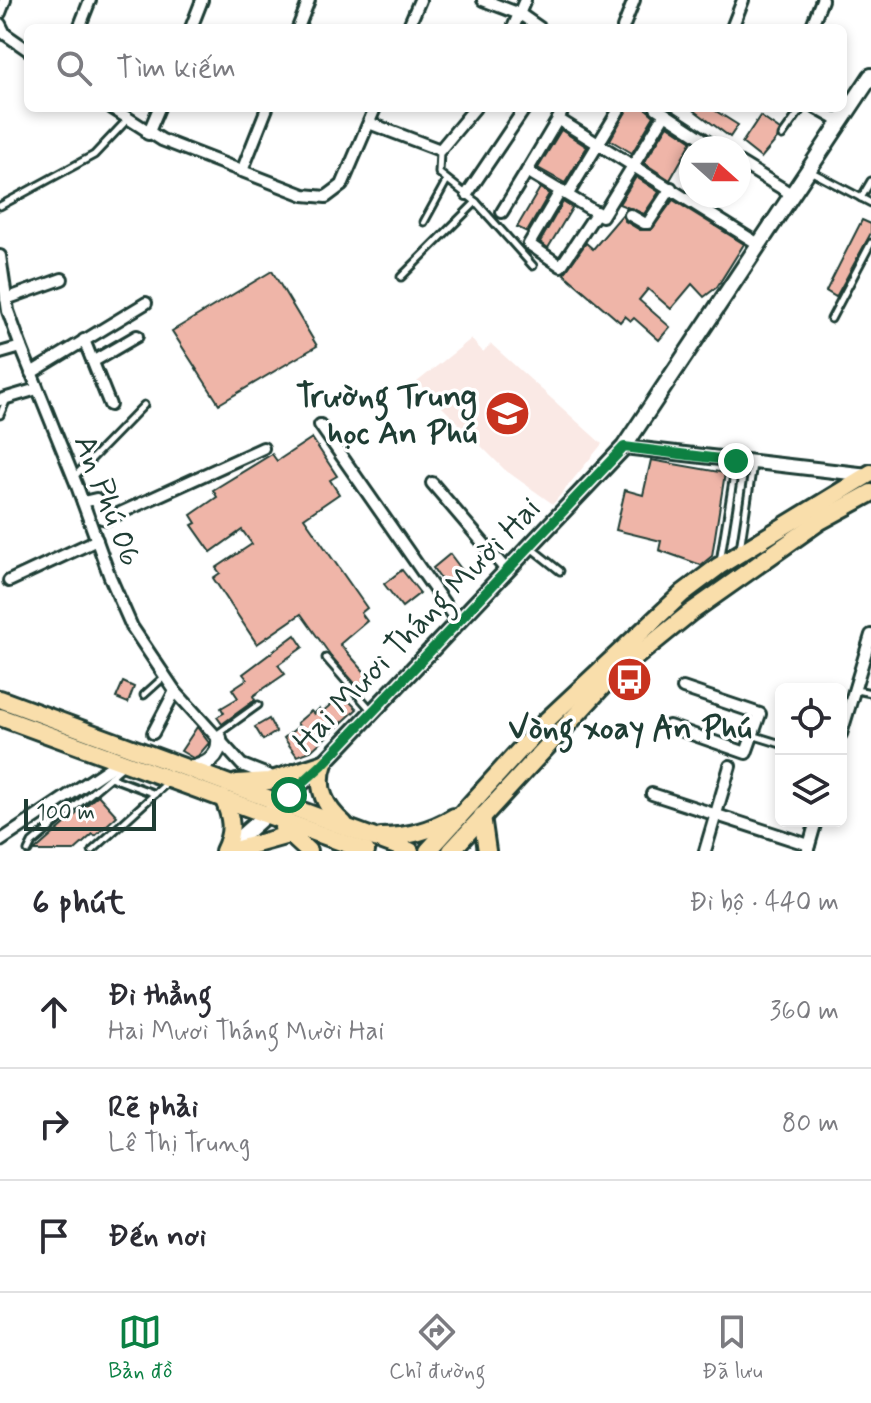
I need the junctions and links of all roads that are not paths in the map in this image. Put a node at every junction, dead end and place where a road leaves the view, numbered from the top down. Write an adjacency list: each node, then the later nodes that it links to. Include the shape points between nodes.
1 (5, 0): 11 (street)
2 (90, 0): 13 (street)
3 (202, 0): 14 (street)
4 (309, 0): 15 (street)
5 (420, 0): 16 (street)
6 (483, 0): 12 (street)
7 (525, 0): 12 (street)
8 (634, 0): 19 (street)
9 (743, 0): 20 (street)
10 (822, 0): 21 (street)
11 (0, 13)
12 (520, 14): 17 (street); 18 (street)
13 (81, 24)
14 (193, 24)
15 (300, 24)
16 (410, 24)
17 (515, 24)
18 (534, 24)
19 (625, 24)
20 (734, 24)
21 (813, 24)
22 (2, 34): 23 (street)
23 (24, 48)
24 (869, 82): 39 (main road, Hai Mươi Tháng Mười Hai)
25 (117, 112): 37 (street)
26 (157, 112): 41 (street)
27 (265, 112): 49 (street)
28 (373, 112): 40 (street)
29 (472, 112): 45 (street)
30 (522, 112): 55 (street)
31 (562, 112): 38 (street)
32 (618, 112): 44 (street)
33 (660, 112): 46 (street)
34 (663, 112): 42 (street)
35 (799, 112): 43 (lane)
36 (823, 112): 39 (street)
37 (127, 119): 41 (street); 60 (lane, via 94,155)
38 (558, 119): 44 (street); 50 (street)
39 (841, 122): 48 (main road, Hai Mươi Tháng Mười Hai)
40 (369, 123): 45 (street); 49 (street, via 342,185 326,197 304,195)
41 (148, 134): 49 (street)
42 (699, 136)
43 (782, 136)
44 (599, 144): 46 (street); 54 (street)
45 (440, 150): 51 (lane, via 439,173)
46 (634, 165): 53 (street); 62 (street, via 602,216)
47 (751, 169): 56 (street)
48 (809, 170): 56 (main road, Hai Mươi Tháng Mười Hai); 57 (lane)
49 (242, 171)
50 (527, 171): 54 (street); 61 (street)
51 (447, 180): 55 (lane); 64 (lane)
52 (871, 181): 57 (lane)
53 (671, 188): 63 (street, via 648,223); 66 (street)
54 (565, 192): 62 (street); 62 (street, via 529,244 561,266)
55 (467, 194): 58 (lane)
56 (793, 195): 66 (main road, Hai Mươi Tháng Mười Hai)
57 (861, 198): 59 (lane)
58 (476, 202): 68 (lane); 69 (lane)
59 (871, 203)
60 (0, 206)
61 (502, 212)
62 (597, 212)
63 (630, 215)
64 (424, 222)
65 (871, 243): 74 (lane)
66 (760, 245): 87 (main road, Hai Mươi Tháng Mười Hai)
67 (0, 256): 71 (street, An Phú 06)
68 (533, 266)
69 (401, 277)
70 (62, 279): 71 (street)
71 (6, 299): 73 (street, An Phú 06)
72 (146, 303): 76 (street)
73 (4, 313): 77 (street, An Phú 06)
74 (831, 319)
75 (137, 336): 79 (street)
76 (84, 340): 79 (street); 80 (street)
77 (21, 347): 78 (street); 80 (street, An Phú 06)
78 (0, 353)
79 (94, 361): 83 (street)
80 (31, 373): 81 (street, An Phú 06)
81 (37, 389): 82 (street); 92 (street, An Phú 06)
82 (4, 399): 85 (lane)
83 (110, 405)
84 (144, 405): 92 (lane)
85 (0, 415)
86 (320, 425): 103 (street)
87 (624, 447): 89 (street); 97 (main road, Hai Mươi Tháng Mười Hai)
88 (263, 448): 95 (street, via 107,519 96,499)
89 (736, 461): 90 (street); 99 (lane)
90 (753, 463): 91 (street); 98 (lane)
91 (870, 475): 98 (main road)
92 (73, 478): 95 (street, An Phú 06)
93 (432, 483): 100 (street)
94 (871, 493): 133 (main road, via 820,521 704,603 611,677)
95 (83, 502): 96 (street, An Phú 06)
96 (97, 540): 102 (street); 106 (street, An Phú 06, via 132,627)
97 (530, 547): 100 (main road, Hai Mươi Tháng Mười Hai); 101 (lane)
98 (739, 554): 99 (main road)
99 (719, 566): 133 (main road, via 546,721)
100 (507, 571): 103 (main road, Hai Mươi Tháng Mười Hai)
101 (560, 571)
102 (9, 581)
103 (458, 623): 114 (main road, Hai Mươi Tháng Mười Hai)
104 (871, 635): 108 (street)
105 (326, 658): 114 (lane)
106 (165, 676): 109 (street, An Phú 06); 111 (lane)
107 (683, 688): 119 (street, via 760,714)
108 (855, 689): 110 (lane); 115 (street)
109 (175, 691): 118 (street); 120 (street, An Phú 06)
110 (871, 693)
111 (144, 695)
112 (0, 699): 125 (main road)
113 (258, 705): 120 (lane)
114 (372, 711): 123 (main road, Hai Mươi Tháng Mười Hai)
115 (847, 715)
116 (0, 717): 122 (main road)
117 (669, 726): 119 (street, via 746,753)
118 (153, 733)
119 (752, 735): 121 (lane)
120 (217, 737): 125 (main road, via 220,744 209,761); 127 (street, An Phú 06, via 247,768)
121 (775, 742)
122 (123, 762): 126 (lane); 128 (main road); 139 (street)
123 (324, 763): 127 (main road); 132 (main road, Hai Mươi Tháng Mười Hai); 136 (main road, via 322,794)
124 (730, 766): 134 (street)
125 (189, 769): 129 (main road)
126 (110, 777): 130 (lane); 142 (lane)
127 (282, 777): 129 (main road)
128 (171, 780): 129 (main road); 130 (lane)
129 (224, 790): 132 (main road); 144 (main road, via 232,830)
130 (155, 794): 143 (lane)
131 (652, 794): 134 (street)
132 (273, 808): 136 (main road); 137 (main road); 138 (main road); 144 (main road, Hai Mươi Tháng Mười Hai)
133 (476, 812): 140 (main road); 147 (main road); 148 (main road); 149 (main road)
134 (716, 815): 141 (street); 150 (street)
135 (814, 827): 141 (street)
136 (351, 829): 140 (main road)
137 (311, 830): 138 (main road); 140 (main road)
138 (288, 833): 144 (main road); 145 (main road)
139 (0, 841)
140 (369, 844): 146 (main road)
141 (808, 848)
142 (28, 851)
143 (92, 851)
144 (227, 851)
145 (308, 851)
146 (410, 851)
147 (428, 851)
148 (451, 851)
149 (487, 851)
150 (705, 851)

